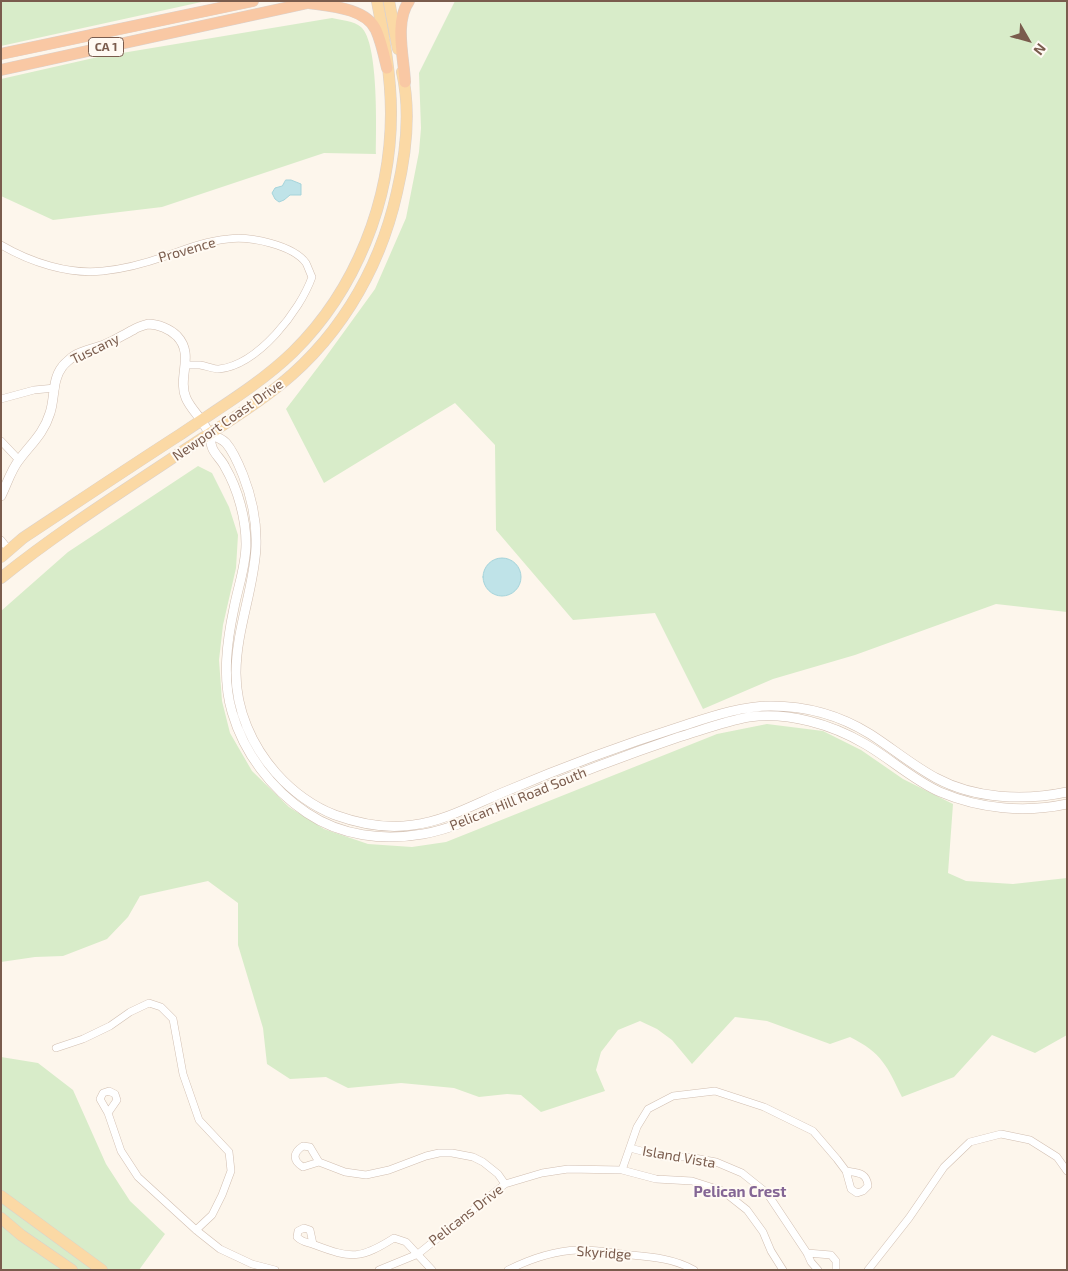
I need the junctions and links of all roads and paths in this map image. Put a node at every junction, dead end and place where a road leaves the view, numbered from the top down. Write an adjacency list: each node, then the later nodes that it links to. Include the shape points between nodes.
1 (253, 1): 6 (highway, CA 1)
2 (376, 1): 7 (main road, Newport Coast Drive)
3 (389, 1): 9 (main road, Newport Coast Drive)
4 (409, 1): 9 (highway, via 403,10 401,26)
5 (313, 2): 7 (highway, via 344,8 367,19 376,28); 8 (highway, CA 1)
6 (1, 54)
7 (387, 68): 14 (main road, Newport Coast Drive, via 391,113 385,176 370,233 356,265 329,309 294,351 253,386)
8 (1, 70)
9 (405, 82): 15 (main road, Newport Coast Drive, via 402,173 392,217 368,278 338,324 304,364 268,394)
10 (1, 245): 11 (street, Provence, via 45,264 74,270 101,271 133,266 230,238 272,244 292,252 305,263 312,277 306,293 271,340 246,360 219,369)
11 (185, 366): 12 (street, Tuscany, via 185,350 180,339 170,330 148,324 106,345 74,356 60,370); 14 (street, Tuscany, via 186,398)
12 (54, 388): 13 (street); 17 (street, Tuscany, via 50,414 43,431)
13 (1, 399)
14 (201, 420): 15 (street, Pelican Hill Road South); 20 (main road, Newport Coast Drive)
15 (210, 434): 21 (main road, Newport Coast Drive, via 39,548); 22 (street, Pelican Hill Road South, via 212,448 236,491 246,546); 23 (street, Pelican Hill Road South, via 225,442 238,463 256,522 255,557)
16 (1, 441): 17 (street)
17 (19, 460): 18 (street, Tuscany)
18 (1, 496)
19 (1, 540): 20 (street)
20 (5, 553)
21 (1, 578)
22 (227, 648): 23 (street); 26 (street, Pelican Hill Road South, via 230,708 261,771 285,798 311,816 334,828 358,834 384,838 421,835 452,827 633,752)
23 (237, 650): 25 (street, Pelican Hill Road South, via 239,705 249,731 268,763 289,787 313,804 333,814 378,826 439,820 529,781)
24 (750, 713): 25 (street, Pelican Hill Road South, via 710,717); 26 (street, Pelican Hill Road South); 27 (street, Pelican Hill Road South, via 770,706 800,708 834,717 868,732 938,779); 30 (street, via 804,720 838,730 938,791)
25 (680, 727): 26 (street)
26 (683, 736)
27 (959, 787): 28 (street, Pelican Hill Road South); 30 (street)
28 (971, 791): 29 (street, Pelican Hill Road South, via 1011,798 1046,797); 31 (street)
29 (1067, 792)
30 (956, 797): 31 (street)
31 (968, 801): 32 (street, via 1023,810)
32 (1067, 804)
33 (56, 1048): 43 (street, via 110,1026 149,1003 162,1007 173,1020 183,1074 199,1120 229,1152 230,1171 222,1195 212,1215)
34 (108, 1113): 43 (street, via 121,1151 138,1177)
35 (630, 1148): 37 (street); 38 (street, via 648,1109 673,1096 714,1091 764,1107 813,1131); 45 (street, Island Vista, via 664,1157 716,1162 742,1173 767,1193)
36 (320, 1162): 40 (street, via 345,1172 366,1175 439,1153 462,1154 483,1162)
37 (622, 1170): 40 (street, Pelicans Drive, via 568,1169); 54 (street, Pelicans Drive, via 656,1179 692,1181 723,1191 747,1210 764,1232)
38 (846, 1171)
39 (1067, 1171): 57 (street, via 1057,1158 1030,1140 1001,1134 970,1142 944,1167)
40 (505, 1184): 46 (street, Pelicans Drive)
41 (1, 1196): 48 (main road)
42 (1, 1218): 47 (main road)
43 (196, 1230): 49 (street, via 220,1249 252,1264)
44 (312, 1244): 46 (street, via 352,1255 372,1252 394,1238 406,1242)
45 (807, 1253): 55 (street, Island Vista); 56 (street, via 831,1255 836,1261)
46 (418, 1254): 50 (street, Pelicans Drive); 51 (street)
47 (72, 1270)
48 (102, 1270)
49 (275, 1270)
50 (379, 1270)
51 (432, 1270)
52 (508, 1270): 53 (street, Skyridge, via 535,1258 577,1250 669,1260)
53 (694, 1270)
54 (783, 1270)
55 (818, 1270)
56 (836, 1270)
57 (868, 1270)

